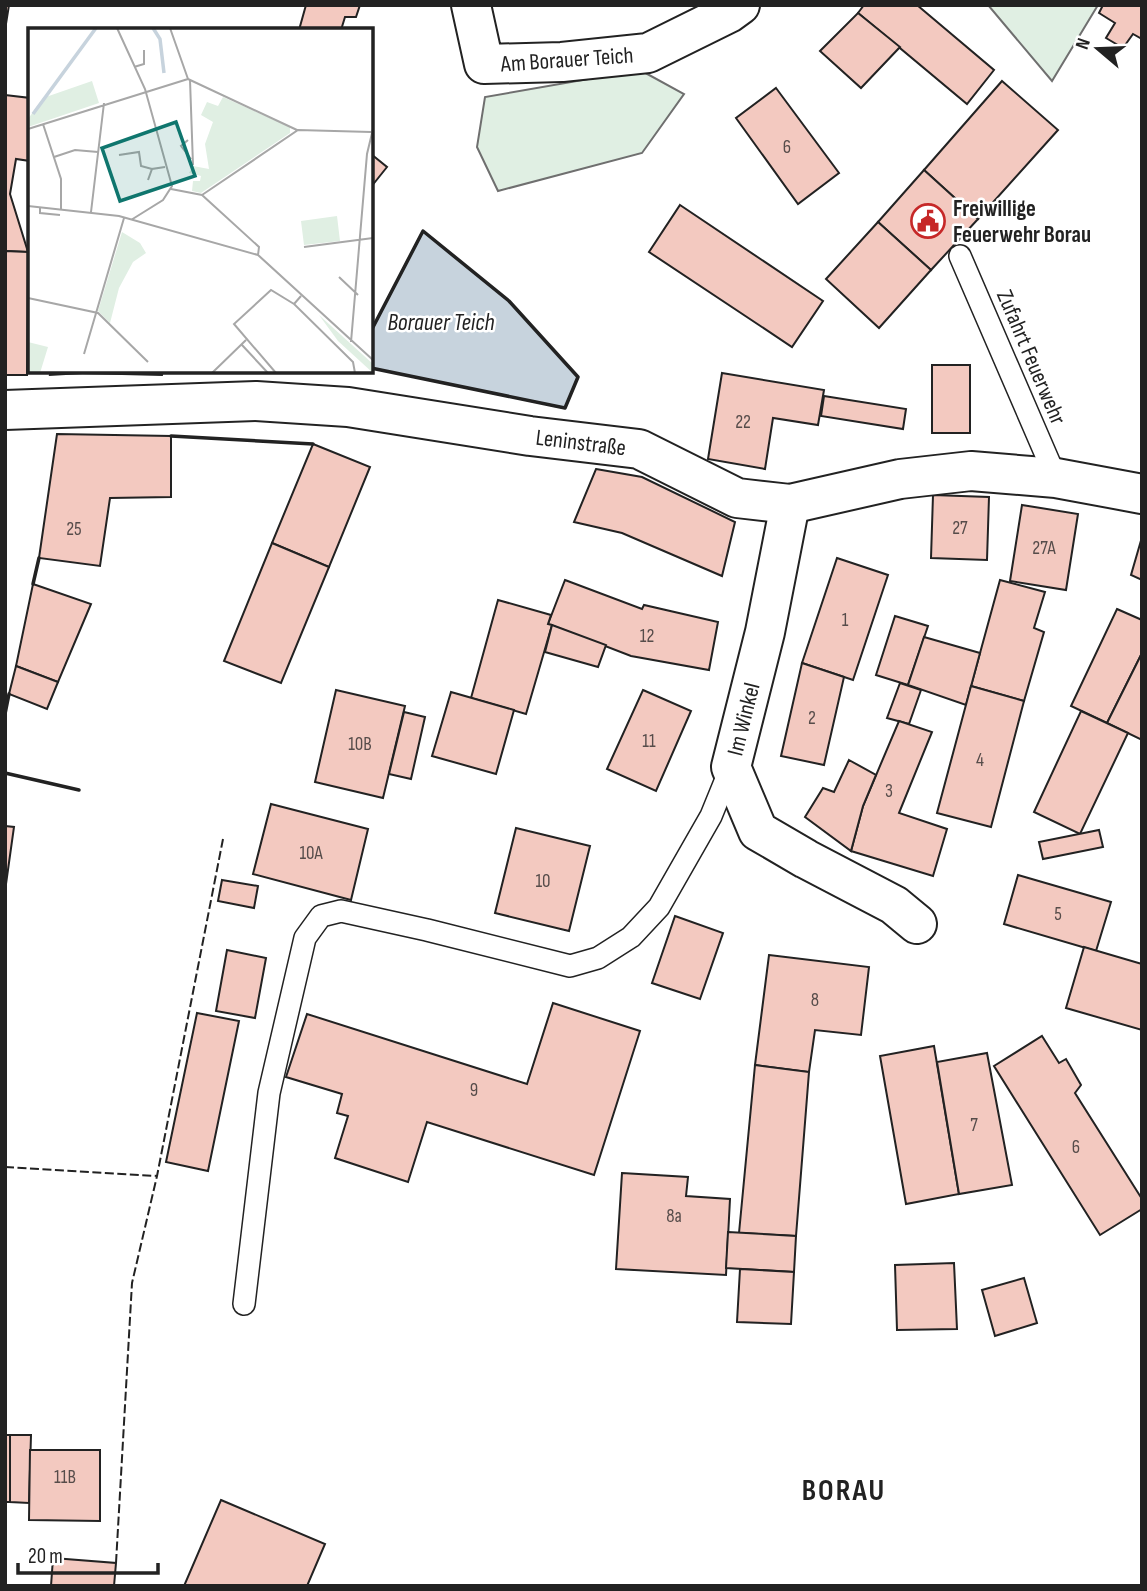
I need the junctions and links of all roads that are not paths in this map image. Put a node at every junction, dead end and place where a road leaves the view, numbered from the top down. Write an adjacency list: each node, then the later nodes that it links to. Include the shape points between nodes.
1 (471, 5): 2 (street, Am Borauer Teich, via 484,64 648,53)
2 (740, 5)
3 (960, 256): 6 (lane, Zufahrt Feuerwehr)
4 (264, 386): 5 (street, Leninstraße); 8 (street, Leninstraße, via 348,407 639,449 737,498)
5 (5, 410)
6 (1056, 478): 7 (street, Leninstraße); 8 (street, Leninstraße, via 971,471 900,479)
7 (1142, 494)
8 (790, 504): 9 (street, Im Winkel, via 765,632)
9 (731, 767): 10 (street, Im Winkel, via 758,831 894,905); 11 (lane, via 711,816 659,907 631,937 598,958 570,966 341,911 321,916 305,938 269,1093)
10 (917, 924)
11 (243, 1304)

